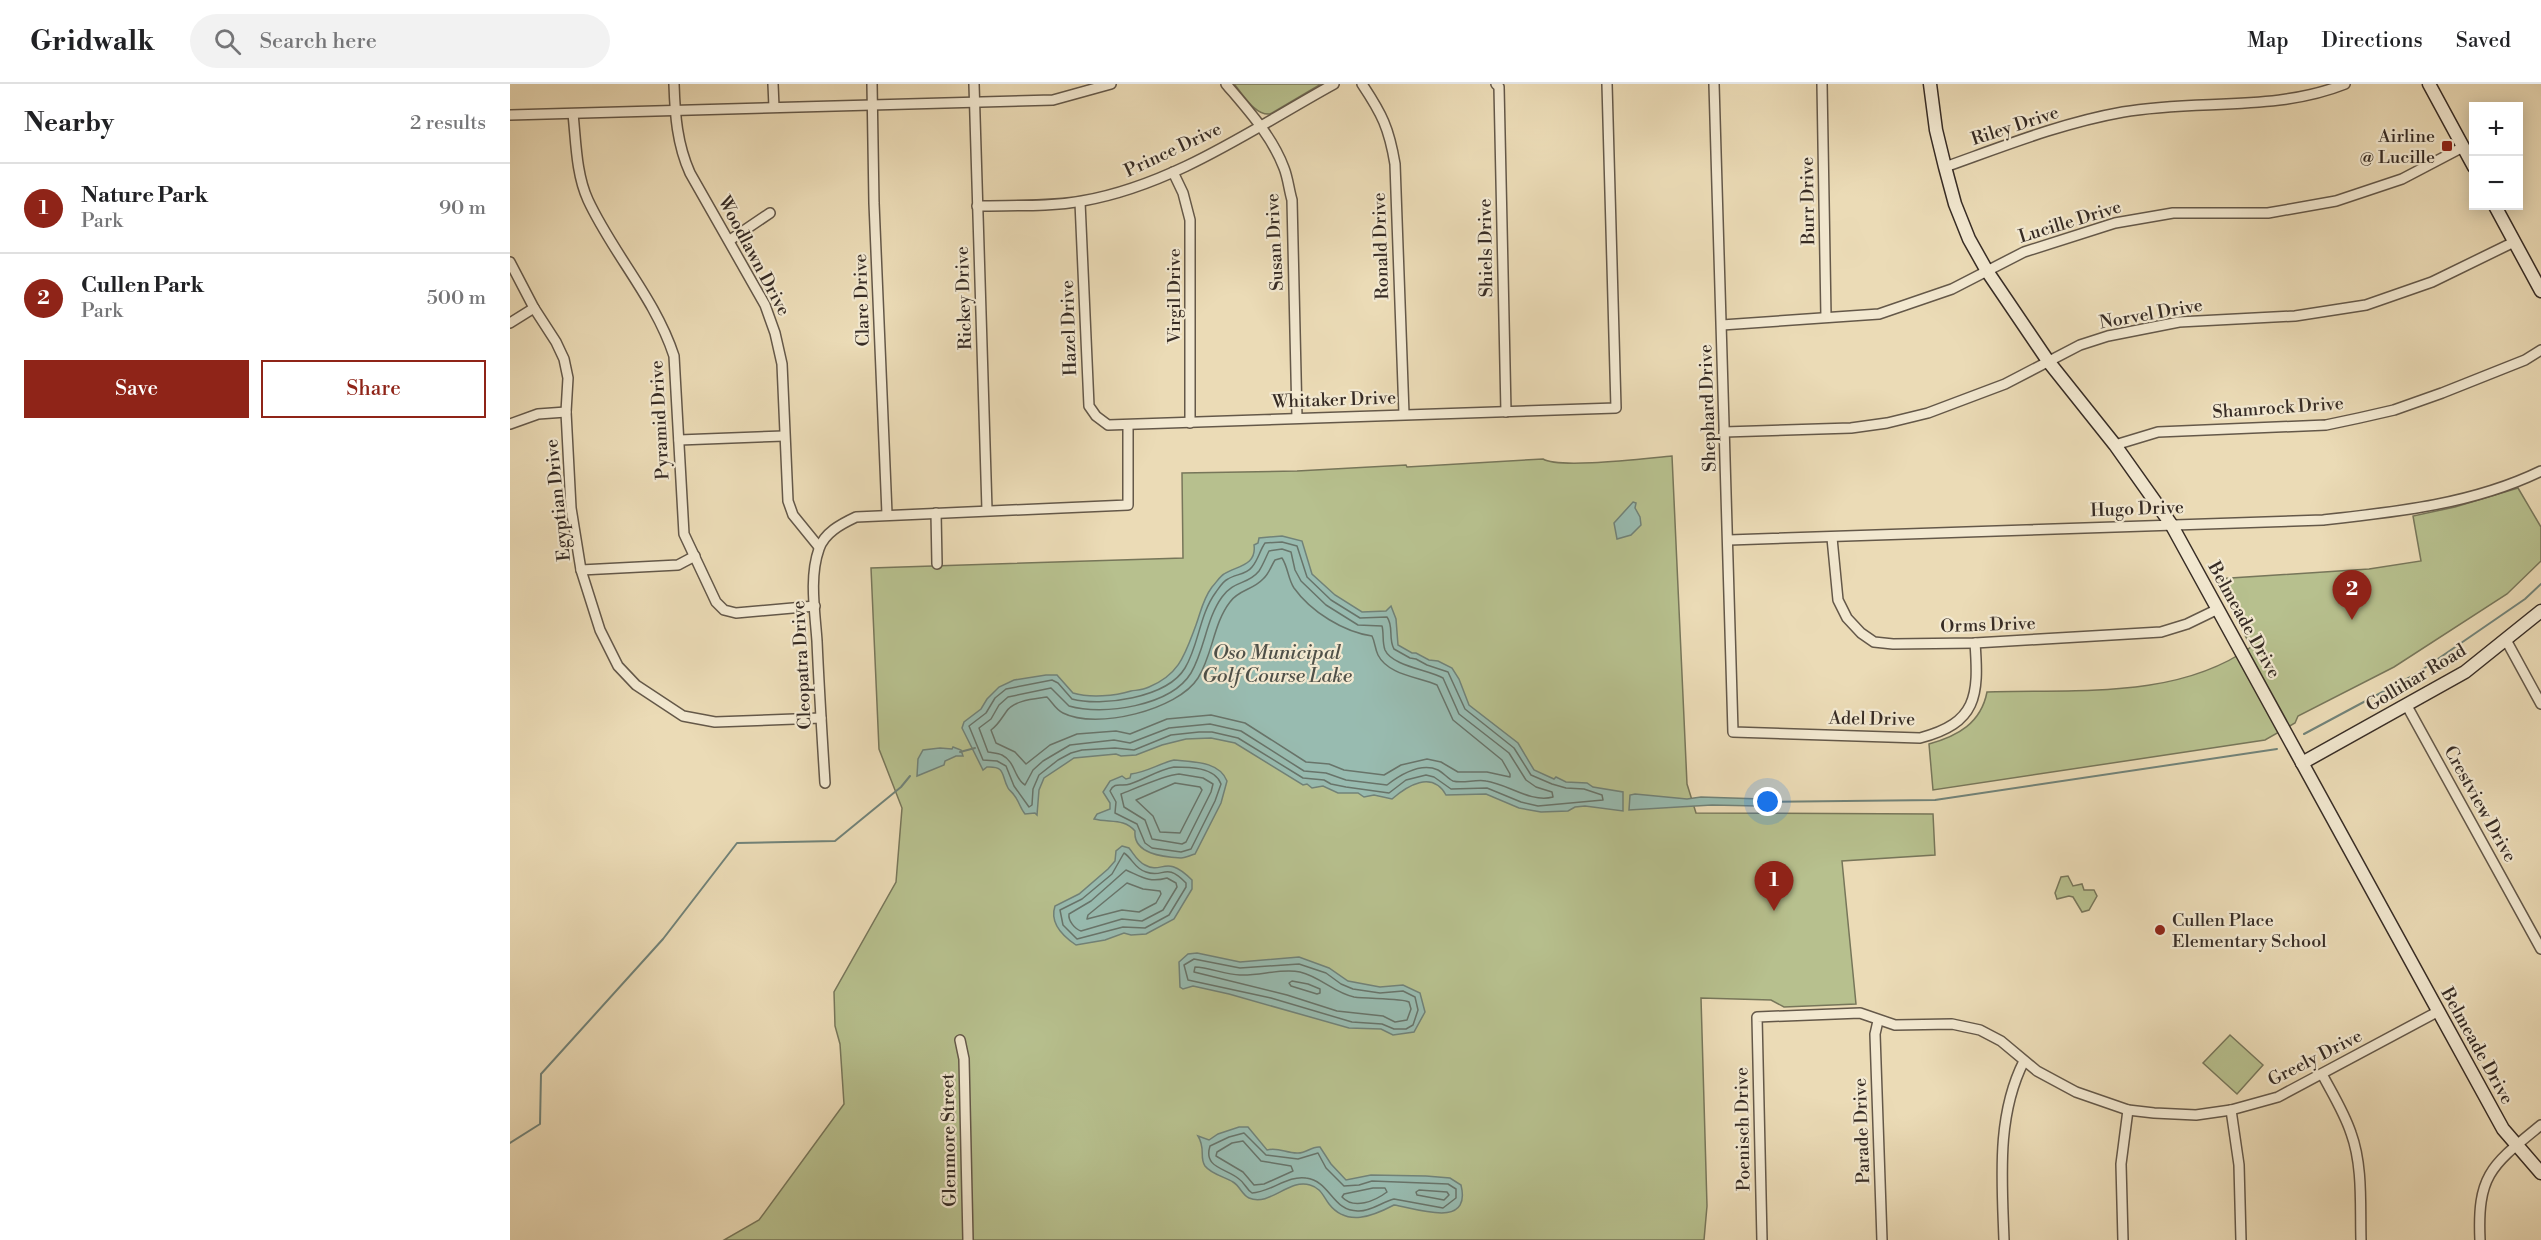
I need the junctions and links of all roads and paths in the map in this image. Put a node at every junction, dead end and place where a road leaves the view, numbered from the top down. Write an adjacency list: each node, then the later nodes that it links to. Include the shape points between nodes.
1 (674, 84): 19 (street, Woodlawn Drive)
2 (773, 84): 18 (street)
3 (872, 84): 17 (street, Clare Drive)
4 (974, 84): 16 (street, Rickey Drive)
5 (1111, 84): 16 (street, via 1053,100)
6 (1226, 84): 22 (street, Susan Drive)
7 (1334, 84): 22 (street, Prince Drive)
8 (1362, 84): 44 (street, Ronald Drive, via 1382,115 1395,164)
9 (1496, 84): 43 (street, Shiels Drive)
10 (1607, 84): 43 (street, Whitaker Drive, via 1616,408)
11 (1714, 84): 39 (street, Shephard Drive)
12 (1822, 84): 37 (street, Burr Drive)
13 (1930, 84): 25 (street, Belmeade Drive)
14 (2345, 84): 25 (street, Riley Drive, via 2283,100 2123,112 2039,132)
15 (2429, 84): 23 (street)
16 (975, 100): 17 (street); 28 (street, Rickey Drive)
17 (873, 103): 18 (street); 56 (street, Clare Drive)
18 (774, 107): 19 (street)
19 (675, 110): 20 (street); 31 (street, Woodlawn Drive, via 682,156)
20 (573, 114): 21 (street); 51 (street, Pyramid Drive, via 587,197 666,332 674,356)
21 (510, 115)
22 (1260, 124): 26 (street, Prince Drive); 45 (street, Susan Drive, via 1284,168 1292,200)
23 (2463, 147): 24 (street); 34 (street, Lucille Drive, via 2402,179 2336,201 2268,213 2174,213 2115,223 2024,252)
24 (2469, 158)
25 (1944, 167): 34 (street, Belmeade Drive, via 1954,204)
26 (1173, 172): 27 (street, Prince Drive, via 1123,192); 46 (street, Virgil Drive, via 1190,220)
27 (1080, 202): 28 (street, Prince Drive); 48 (street, Hazel Drive, via 1089,406 1108,424)
28 (977, 206): 54 (street, Rickey Drive)
29 (2496, 210): 32 (street)
30 (770, 213): 31 (street)
31 (730, 240): 50 (street, Woodlawn Drive, via 765,305 775,333 782,363)
32 (2514, 242): 35 (street); 41 (street, Norvel Drive, via 2432,282 2366,305 2295,316 2217,319 2144,328 2079,345)
33 (510, 262): 36 (street, Egyptian Drive)
34 (1986, 271): 37 (street, Lucille Drive, via 1952,289 1879,314); 41 (street, Belmeade Drive)
35 (2541, 291)
36 (534, 308): 38 (street); 42 (street, Egyptian Drive, via 564,360 568,378)
37 (1826, 317): 39 (street, Lucille Drive)
38 (510, 323)
39 (1722, 325): 49 (street, Shephard Drive)
40 (2541, 350): 52 (street, Shamrock Drive, via 2442,393 2359,418 2326,425 2158,432)
41 (2048, 360): 49 (street, Norvel Drive, via 2005,384 1887,423 1851,428); 52 (street, Belmeade Drive)
42 (566, 412): 47 (street, via 538,414); 63 (street, Egyptian Drive, via 571,508)
43 (1506, 412): 44 (street, Whitaker Drive)
44 (1404, 414): 45 (street, Whitaker Drive)
45 (1297, 418): 46 (street, Whitaker Drive)
46 (1190, 423): 48 (street, Whitaker Drive)
47 (510, 424)
48 (1128, 426): 54 (street, via 1128,505)
49 (1724, 432): 59 (street, Shephard Drive)
50 (784, 436): 51 (street); 60 (street, Woodlawn Drive, via 788,501 793,515)
51 (679, 440): 61 (street, Pyramid Drive, via 684,534)
52 (2115, 445): 57 (street, Belmeade Drive)
53 (2541, 471): 57 (street, Hugo Drive, via 2465,498 2389,513 2323,520)
54 (987, 510): 55 (street)
55 (936, 513): 56 (street); 62 (street)
56 (887, 514): 60 (street, via 856,517 839,525)
57 (2171, 524): 58 (street, Hugo Drive); 65 (street, Belmeade Drive)
58 (1832, 538): 59 (street, Hugo Drive); 68 (street, Orms Drive, via 1838,600 1861,633 1874,642 1893,644)
59 (1729, 540): 72 (street, Shephard Drive)
60 (819, 547): 64 (street, Cleopatra Drive)
61 (695, 556): 63 (street, via 678,565); 64 (street, Pyramid Drive, via 716,602 724,610 736,613)
62 (936, 564)
63 (581, 570): 71 (street, Egyptian Drive, via 600,630 618,666 657,701 683,716 715,722)
64 (815, 606): 71 (street, Cleopatra Drive)
65 (2217, 609): 68 (street, Orms Drive, via 2161,632); 73 (street, Belmeade Drive)
66 (2541, 611): 67 (street, Gollihar Road)
67 (2506, 640): 69 (street); 70 (street, Gollihar Road, via 2465,672)
68 (1975, 644): 72 (street, Adel Drive, via 1978,681 1971,705 1958,722 1942,732 1920,738)
69 (2541, 704)
70 (2407, 706): 73 (street, Gollihar Road); 75 (street, Crestview Drive)
71 (821, 718): 74 (street, Cleopatra Drive)
72 (1733, 732)
73 (2302, 763): 76 (street, Belmeade Drive)
74 (825, 783)
75 (2541, 949)
76 (2437, 1012): 81 (street, Greely Drive); 85 (street, Belmeade Drive, via 2502,1129)
77 (1757, 1017): 78 (street, Greely Drive, via 1860,1013); 88 (street, Poenisch Drive)
78 (1878, 1021): 80 (street, Greely Drive, via 1895,1025 1952,1024 1980,1030 2001,1041); 89 (street, Parade Drive, via 1875,1034)
79 (960, 1040): 87 (street, Glenmore Street, via 964,1059)
80 (2024, 1061): 82 (street, Greely Drive, via 2076,1092); 90 (street, via 2013,1083 2002,1147)
81 (2322, 1074): 83 (street, Greely Drive, via 2278,1097); 93 (street, via 2356,1148)
82 (2128, 1110): 83 (street, Greely Drive, via 2176,1115); 91 (street, via 2121,1164)
83 (2231, 1110): 92 (street, via 2239,1165)
84 (2541, 1125): 85 (street)
85 (2516, 1146): 86 (street, Belmeade Drive); 94 (street, via 2494,1168 2481,1191)
86 (2541, 1173)
87 (968, 1240)
88 (1762, 1240)
89 (1882, 1240)
90 (2004, 1240)
91 (2123, 1240)
92 (2241, 1240)
93 (2361, 1240)
94 (2480, 1240)

